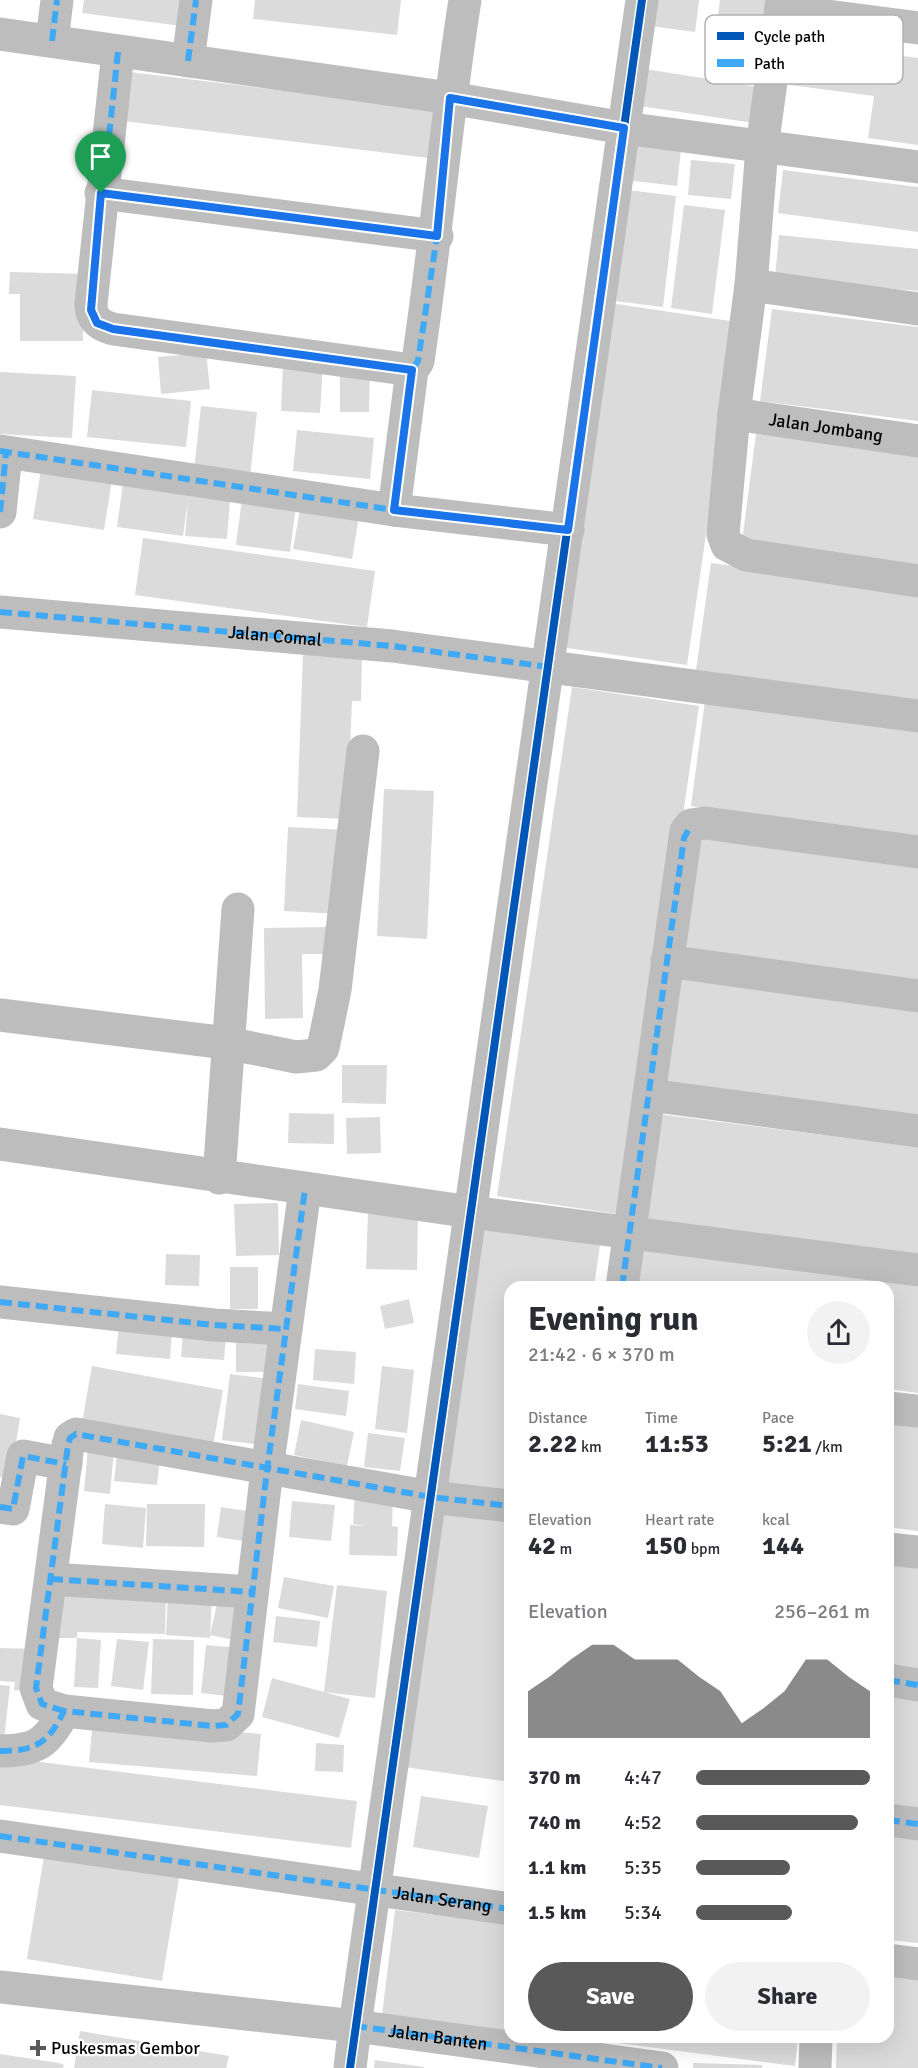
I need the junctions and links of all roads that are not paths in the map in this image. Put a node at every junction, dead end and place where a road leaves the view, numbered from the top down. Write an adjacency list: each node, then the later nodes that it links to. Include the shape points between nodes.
1 (57, 0): 10 (street)
2 (196, 0): 12 (street)
3 (465, 0): 14 (street)
4 (642, 0): 15 (street)
5 (781, 5): 6 (street)
6 (841, 15)
7 (903, 25): 8 (street)
8 (918, 28)
9 (0, 34): 10 (street)
10 (52, 41): 11 (street)
11 (118, 52): 12 (street); 18 (street)
12 (188, 61): 14 (street)
13 (771, 84): 16 (street)
14 (450, 98): 15 (street); 19 (street)
15 (624, 128): 16 (street); 28 (street)
16 (762, 148): 17 (street); 20 (street)
17 (918, 167)
18 (101, 193): 19 (street); 22 (street, via 91,310 97,323 104,327)
19 (437, 236): 22 (street, via 418,361)
20 (751, 285): 21 (street); 23 (street)
21 (918, 309)
22 (412, 370): 26 (street)
23 (734, 414): 24 (street, Jalan Jombang); 29 (street, via 722,521 727,545 746,555)
24 (918, 441)
25 (3, 452): 26 (street); 27 (street)
26 (394, 510): 28 (street)
27 (0, 512)
28 (568, 530): 31 (street)
29 (918, 581)
30 (0, 612): 31 (street, Jalan Comal, via 392,646)
31 (549, 667): 32 (street, Jalan Comal); 45 (street)
32 (918, 716)
33 (363, 751): 39 (street, via 335,990 323,1048 305,1058)
34 (918, 852): 36 (street, via 705,823 691,825 684,838)
35 (238, 909): 39 (street)
36 (668, 961): 37 (street); 40 (street)
37 (918, 996)
38 (0, 1015): 39 (street)
39 (227, 1043): 43 (street)
40 (649, 1095): 41 (street); 46 (street)
41 (918, 1131)
42 (0, 1144): 43 (street)
43 (219, 1178): 44 (street)
44 (305, 1189): 45 (street); 50 (street)
45 (471, 1212): 46 (street); 55 (street)
46 (630, 1231): 47 (street); 48 (street)
47 (918, 1270)
48 (623, 1281)
49 (0, 1302): 50 (street)
50 (286, 1329): 54 (street)
51 (894, 1408): 52 (street)
52 (918, 1411)
53 (66, 1464): 54 (street, via 70,1438 76,1434); 57 (street, via 23,1456 13,1509); 60 (street)
54 (267, 1470): 55 (street); 61 (street)
55 (431, 1497): 56 (street); 69 (street)
56 (504, 1505)
57 (0, 1507)
58 (894, 1549): 59 (street)
59 (918, 1552)
60 (51, 1579): 61 (street); 64 (street, via 36,1688 42,1704)
61 (252, 1592): 64 (street, via 238,1714 232,1722 213,1726)
62 (894, 1681): 63 (street)
63 (918, 1684)
64 (64, 1711): 65 (street, via 46,1740 31,1748)
65 (0, 1751)
66 (894, 1821): 67 (street)
67 (918, 1824)
68 (0, 1836): 69 (street, Jalan Serang)
69 (375, 1890): 70 (street, Jalan Serang); 74 (street)
70 (504, 1908)
71 (894, 1961): 72 (street)
72 (918, 1964)
73 (0, 1987): 74 (street, Jalan Banten)
74 (355, 2026): 76 (street); 77 (street, Jalan Banten)
75 (816, 2043): 78 (street)
76 (350, 2068)
77 (663, 2068)
78 (815, 2068)

